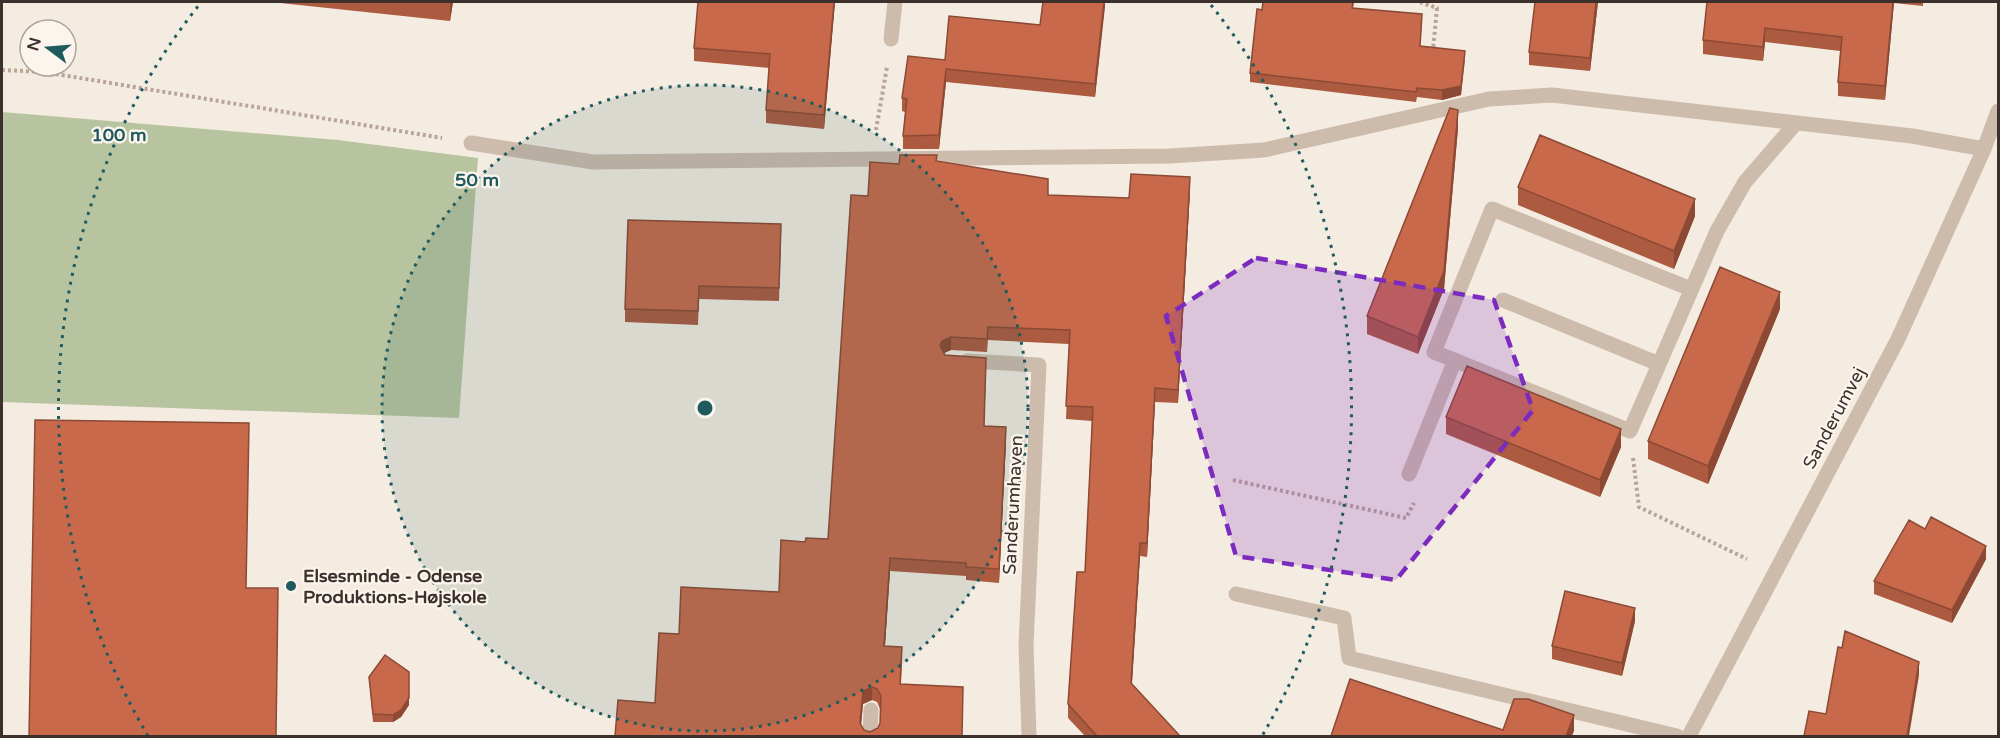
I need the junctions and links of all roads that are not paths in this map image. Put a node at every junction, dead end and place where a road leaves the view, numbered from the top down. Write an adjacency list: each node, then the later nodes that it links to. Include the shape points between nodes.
1 (895, 2): 2 (street)
2 (891, 39)
3 (1998, 111): 6 (street, Sanderumvej)
4 (1796, 123): 5 (street, via 1552,95 1489,99 1264,150 1170,156 593,162); 6 (street, via 1912,136); 7 (street, via 1745,182 1717,231)
5 (471, 142)
6 (1984, 149): 18 (street, Sanderumvej, via 1898,339)
7 (1692, 290): 10 (street, via 1492,208 1434,352); 11 (street)
8 (1503, 300): 11 (street)
9 (950, 360): 16 (street, Sanderumhaven, via 1039,365 1026,645)
10 (1455, 360): 11 (street, via 1630,431); 12 (street)
11 (1659, 364)
12 (1409, 474)
13 (1236, 594): 17 (street, via 1344,618 1349,658)
14 (871, 710): 15 (street)
15 (870, 736)
16 (1029, 736)
17 (1677, 736)
18 (1689, 736)

